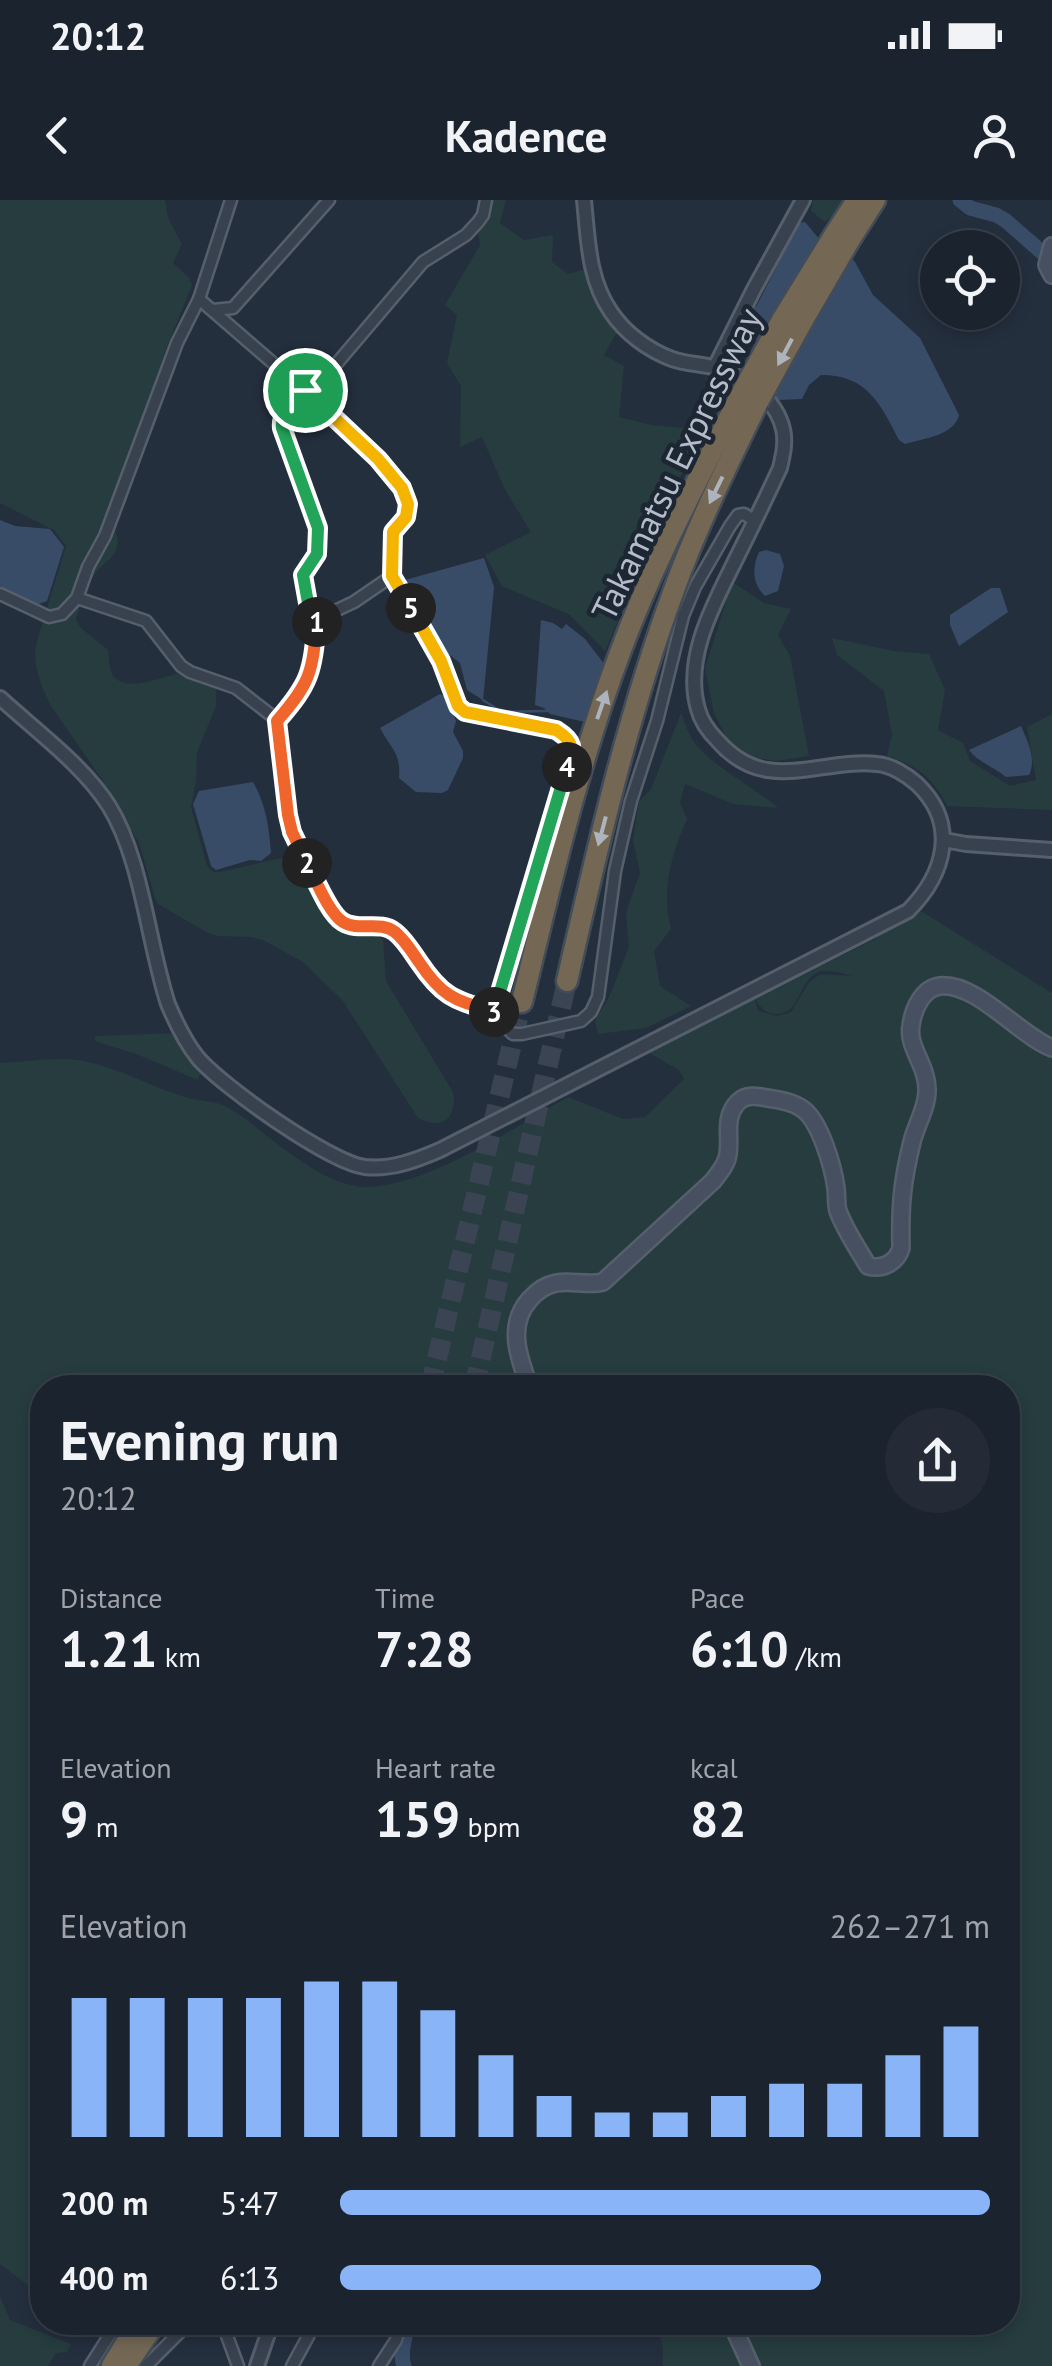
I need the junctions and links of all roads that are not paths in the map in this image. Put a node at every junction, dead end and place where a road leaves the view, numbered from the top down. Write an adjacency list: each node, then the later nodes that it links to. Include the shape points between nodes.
1 (231, 200): 9 (street)
2 (329, 200): 10 (street, via 233,308)
3 (486, 200): 12 (street, via 466,235 423,262)
4 (584, 200): 11 (street, via 594,277 612,314 659,354)
5 (803, 200): 11 (street)
6 (857, 200): 8 (highway, Takamatsu Expressway)
7 (875, 200): 8 (highway, Takamatsu Expressway)
8 (842, 237): 13 (highway, Takamatsu Expressway, bridge, via 782,320)
9 (200, 298): 10 (street); 17 (street)
10 (213, 310): 12 (street)
11 (715, 368): 14 (street, via 750,384 777,412 784,432 780,468)
12 (307, 392): 15 (street, via 402,488 408,504 393,532); 18 (street, via 281,420 318,528 317,554 303,575 310,614)
13 (750, 398): 23 (highway, Takamatsu Expressway, one-way to 23, via 648,664); 24 (highway, Takamatsu Expressway, one-way to 13, via 569,810 609,684 666,542)
14 (754, 520): 21 (street, via 701,641 695,669 699,714 725,750 758,768 880,764 896,770 935,807); 25 (street, via 738,515 683,616 631,801 591,1012 581,1021 522,1034 513,1034)
15 (392, 576): 18 (street); 25 (street, via 441,661 458,706 556,730 571,742)
16 (0, 594): 17 (street, via 48,617 62,614)
17 (76, 598): 20 (street, via 146,620 181,666 236,688)
18 (318, 620): 20 (street, via 308,682)
19 (0, 698): 21 (street, via 110,808 130,856 168,1004 196,1055 229,1087 307,1140 368,1168 440,1150 908,911 934,875)
20 (277, 721): 25 (street, via 292,832 334,914 352,925 394,930 446,996)
21 (944, 840): 22 (street)
22 (1052, 850)
23 (567, 981)
24 (522, 1002)
25 (496, 1012)
26 (1052, 1048): 27 (main road, via 962,990 940,986 923,995 910,1036 925,1068 927,1097 900,1191 901,1248 898,1257 873,1268 837,1209 825,1148 810,1116 784,1101 744,1098 731,1114 726,1164 713,1181 603,1282 551,1284 525,1304 516,1336)
27 (525, 1375)
28 (110, 2335): 37 (street)
29 (131, 2335): 38 (highway)
30 (147, 2335): 39 (highway)
31 (177, 2335): 40 (street)
32 (227, 2335): 41 (street)
33 (268, 2335): 42 (street)
34 (309, 2335): 43 (street)
35 (397, 2335): 44 (street)
36 (737, 2335): 45 (main road)
37 (90, 2366)
38 (112, 2366)
39 (126, 2366)
40 (146, 2366)
41 (238, 2366)
42 (257, 2366)
43 (292, 2366)
44 (378, 2366)
45 (751, 2366)

